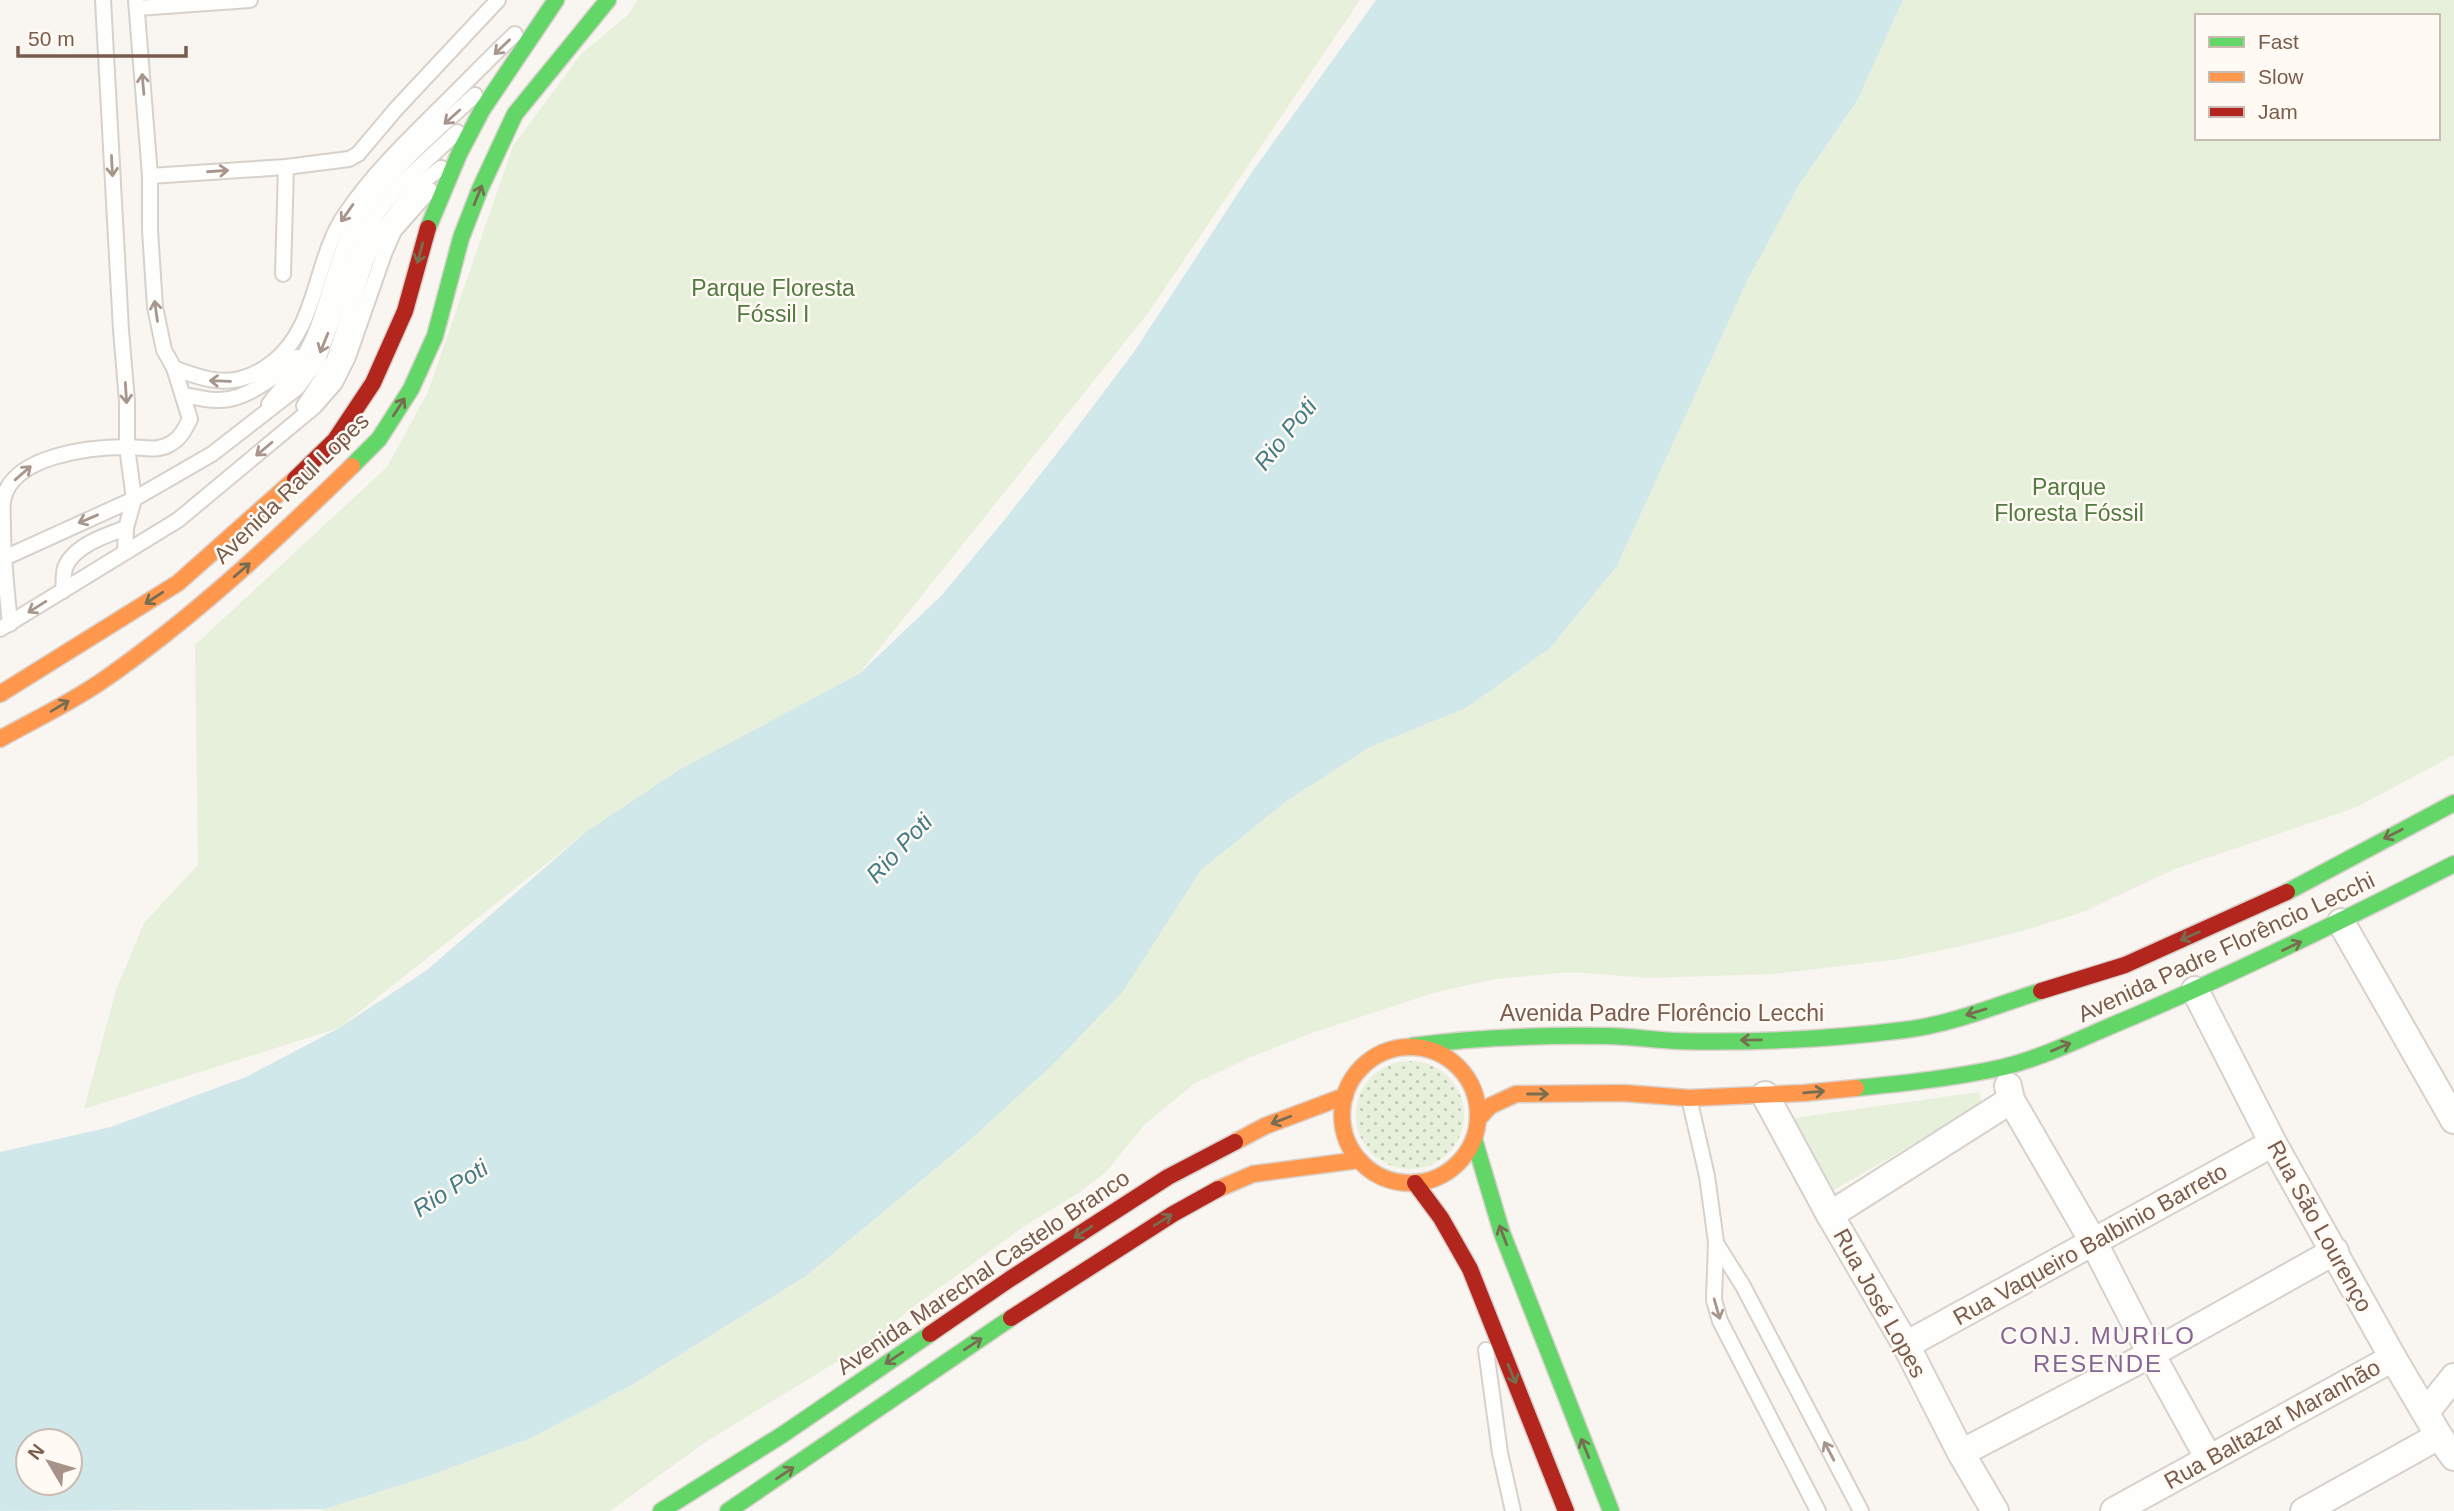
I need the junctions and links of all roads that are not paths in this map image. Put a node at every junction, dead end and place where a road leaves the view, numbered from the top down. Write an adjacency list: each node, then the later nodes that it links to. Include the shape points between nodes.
1 (103, 0): 19 (lane, one-way to 19)
2 (250, 0): 6 (lane)
3 (498, 0): 10 (lane, via 358,153 340,161)
4 (554, 0): 7 (main road, Avenida Raul Lopes); 15 (lane, one-way to 15, via 393,156 346,212 335,230 300,331 273,362 226,382 200,379)
5 (608, 0): 27 (main road, Avenida Raul Lopes, one-way to 5, via 99,682 184,619 288,529 379,439 411,389 435,336 461,238 515,114)
6 (137, 4): 11 (lane, one-way to 6)
7 (520, 54): 8 (main road, Avenida Raul Lopes); 14 (lane, one-way to 14, via 431,136 369,203 340,256)
8 (482, 110): 9 (main road, Avenida Raul Lopes); 17 (lane, one-way to 17, via 427,158 379,211 364,234 317,360 297,388)
9 (459, 154): 12 (main road, Avenida Raul Lopes); 18 (lane, via 416,187 377,237 334,360)
10 (286, 167): 11 (lane, one-way to 10); 13 (lane)
11 (150, 176): 15 (lane, one-way to 11, via 164,350 155,307)
12 (448, 176): 18 (lane, via 394,231 335,383); 26 (main road, Avenida Raul Lopes, one-way to 26, via 426,233 405,311 373,383 335,440 178,583)
13 (283, 274)
14 (311, 345): 16 (lane, via 283,370 242,395 229,400); 17 (lane)
15 (174, 368): 16 (lane)
16 (184, 395): 19 (lane, via 190,419 182,434 159,449)
17 (260, 416): 20 (lane, via 212,454)
18 (285, 431): 22 (lane, one-way to 22, via 178,520)
19 (127, 447): 20 (lane); 23 (lane, one-way to 19, via 3,501 21,474 59,455)
20 (134, 499): 21 (lane); 23 (lane, one-way to 23)
21 (126, 528): 22 (lane); 24 (lane, via 99,539 71,559)
22 (125, 552): 24 (lane)
23 (2, 559): 25 (lane)
24 (63, 591): 25 (lane, one-way to 25)
25 (5, 626)
26 (0, 694)
27 (0, 739)
28 (2454, 803): 32 (main road, Avenida Padre Florêncio Lecchi, one-way to 32, via 2237,922 2125,965 1906,1030 1676,1041 1611,1036 1470,1038)
29 (2454, 864): 30 (main road, Avenida Padre Florêncio Lecchi)
30 (2341, 922): 31 (main road, Avenida Padre Florêncio Lecchi, one-way to 30, via 2255,956); 39 (street)
31 (2195, 990): 33 (main road, Avenida Padre Florêncio Lecchi, one-way to 31); 41 (street, Rua São Lourenço)
32 (1412, 1046): 35 (main road, via 1390,1049 1370,1060 1354,1076); 38 (main road, via 1434,1050 1453,1061 1468,1078)
33 (2003, 1067): 34 (main road, Avenida Padre Florêncio Lecchi, one-way to 33, via 1917,1082); 37 (street)
34 (1765, 1095): 36 (main road, Avenida Padre Florêncio Lecchi); 44 (street, Rua José Lopes)
35 (1345, 1096): 42 (main road, via 1342,1119 1347,1141); 49 (main road, Avenida Marechal Castelo Branco, one-way to 49, via 1265,1126 1168,1177)
36 (1689, 1098): 38 (main road, Avenida Padre Florêncio Lecchi, one-way to 36, via 1490,1106 1516,1094); 45 (lane)
37 (2011, 1100): 44 (street); 46 (street)
38 (1478, 1119): 40 (main road)
39 (2454, 1120)
40 (1474, 1139): 43 (main road, via 1460,1161 1440,1176); 64 (main road, one-way to 40, via 1502,1233)
41 (2273, 1143): 46 (street, Rua Vaqueiro Balbinio Barreto); 47 (street, Rua São Lourenço)
42 (1359, 1160): 43 (main road, via 1374,1173); 49 (main road, Avenida Marechal Castelo Branco, one-way to 42, via 1229,1183 1253,1174)
43 (1415, 1183): 48 (main road, via 1441,1218)
44 (1830, 1215): 50 (street, Rua José Lopes)
45 (1716, 1241): 60 (lane, one-way to 45); 65 (lane, one-way to 65, via 1714,1300 1720,1321)
46 (2094, 1243): 50 (street, Rua Vaqueiro Balbinio Barreto); 51 (street)
47 (2334, 1251): 51 (street); 52 (street, Rua São Lourenço)
48 (1478, 1290): 62 (lane, via 1500,1453); 63 (main road, one-way to 63)
49 (1015, 1295): 59 (main road, Avenida Marechal Castelo Branco, one-way to 49); 59 (main road, Avenida Marechal Castelo Branco, one-way to 59, via 782,1435)
50 (1906, 1345): 56 (street, Rua José Lopes)
51 (2151, 1354): 56 (street); 58 (street)
52 (2393, 1358): 54 (street, Rua São Lourenço); 58 (street, Rua Baltazar Maranhão)
53 (2454, 1377): 54 (street)
54 (2426, 1412): 55 (street, Rua São Lourenço)
55 (2439, 1436): 57 (street, Rua São Lourenço); 69 (street)
56 (1961, 1453): 67 (street, Rua José Lopes)
57 (2454, 1457)
58 (2209, 1459): 68 (street, Rua Baltazar Maranhão)
59 (724, 1496): 61 (main road, Avenida Marechal Castelo Branco)
60 (1859, 1507): 66 (lane)
61 (661, 1511)
62 (1513, 1511)
63 (1566, 1511)
64 (1611, 1511)
65 (1818, 1511)
66 (1843, 1511)
67 (1995, 1511)
68 (2114, 1511)
69 (2304, 1511)

